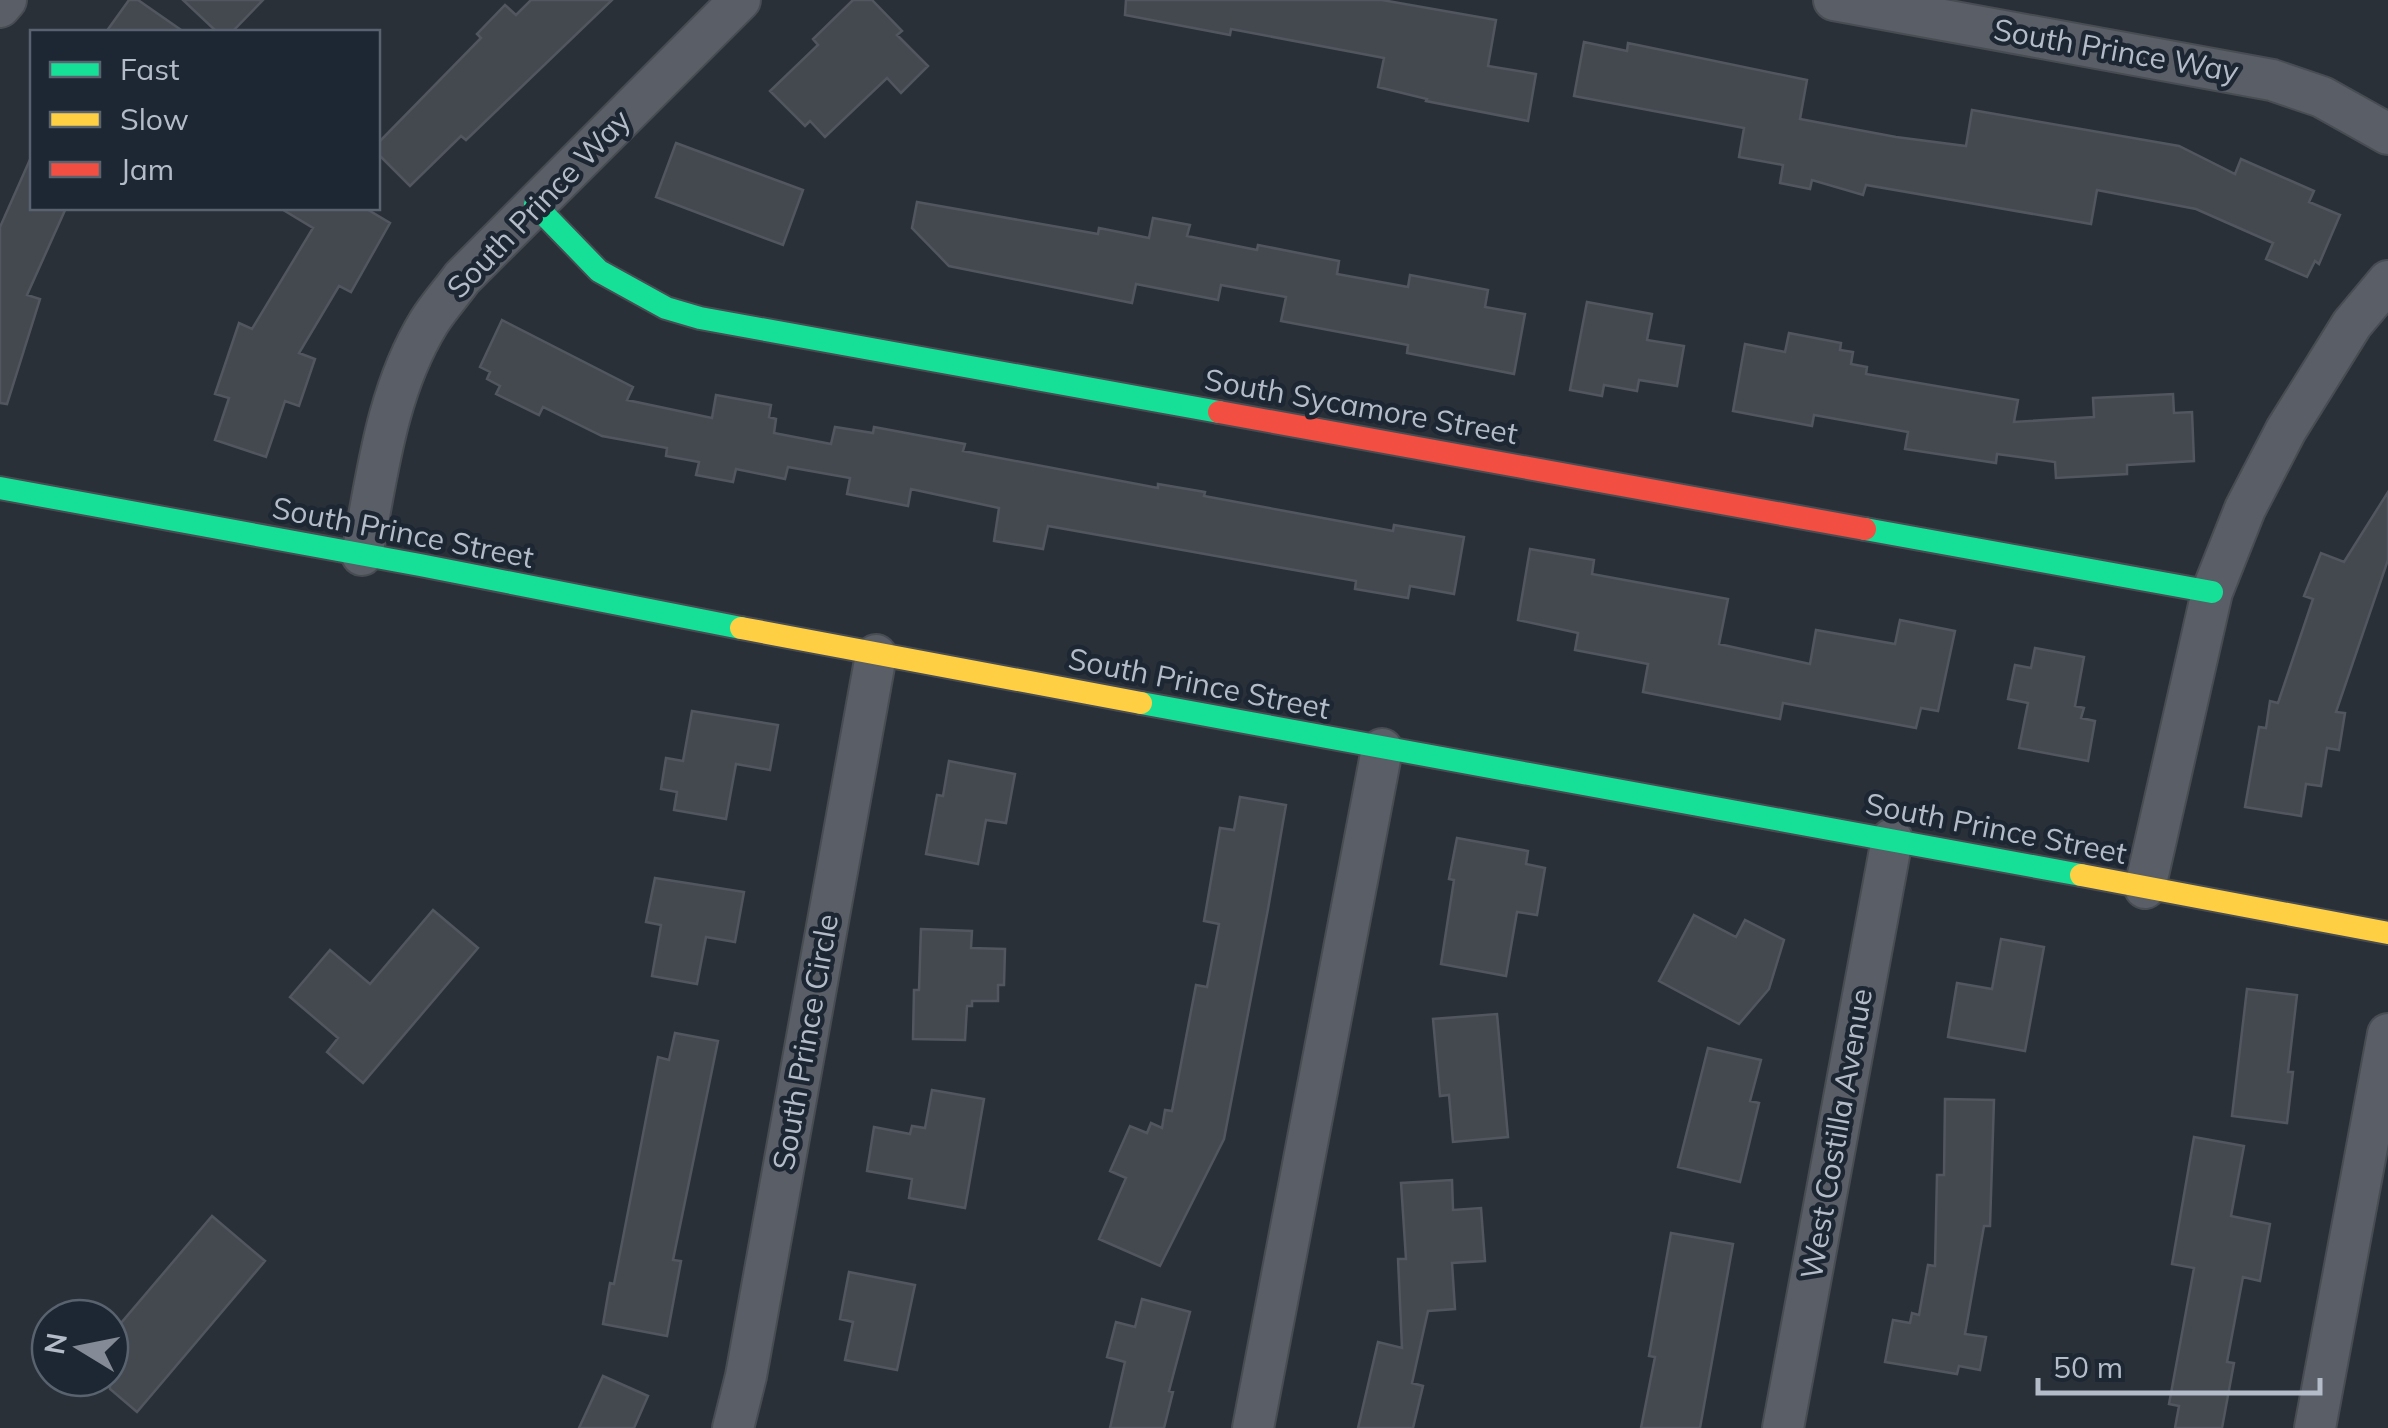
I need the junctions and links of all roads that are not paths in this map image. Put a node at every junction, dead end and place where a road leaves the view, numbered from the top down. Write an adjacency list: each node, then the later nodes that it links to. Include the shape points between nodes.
1 (6, 0): 4 (street)
2 (740, 0): 6 (street, South Prince Way)
3 (1834, 0): 5 (street, South Prince Way, via 2272,80 2322,97)
4 (0, 8)
5 (2388, 134)
6 (536, 205): 9 (street, South Prince Way, via 462,278 405,369 386,426); 10 (street, South Sycamore Street, via 599,271 700,318)
7 (2388, 281): 10 (street, via 2352,324 2286,430)
8 (0, 488): 9 (street, South Prince Street)
9 (362, 555): 11 (street, South Prince Street)
10 (2212, 592): 14 (street)
11 (876, 656): 12 (street, South Prince Street); 17 (street, South Prince Circle)
12 (1382, 749): 13 (street, South Prince Street); 18 (street)
13 (1892, 839): 14 (street, South Prince Street); 19 (street, West Costilla Avenue)
14 (2145, 888): 15 (street, South Prince Street)
15 (2388, 933)
16 (2388, 1034): 20 (street)
17 (732, 1428)
18 (1253, 1428)
19 (1783, 1428)
20 (2315, 1428)

